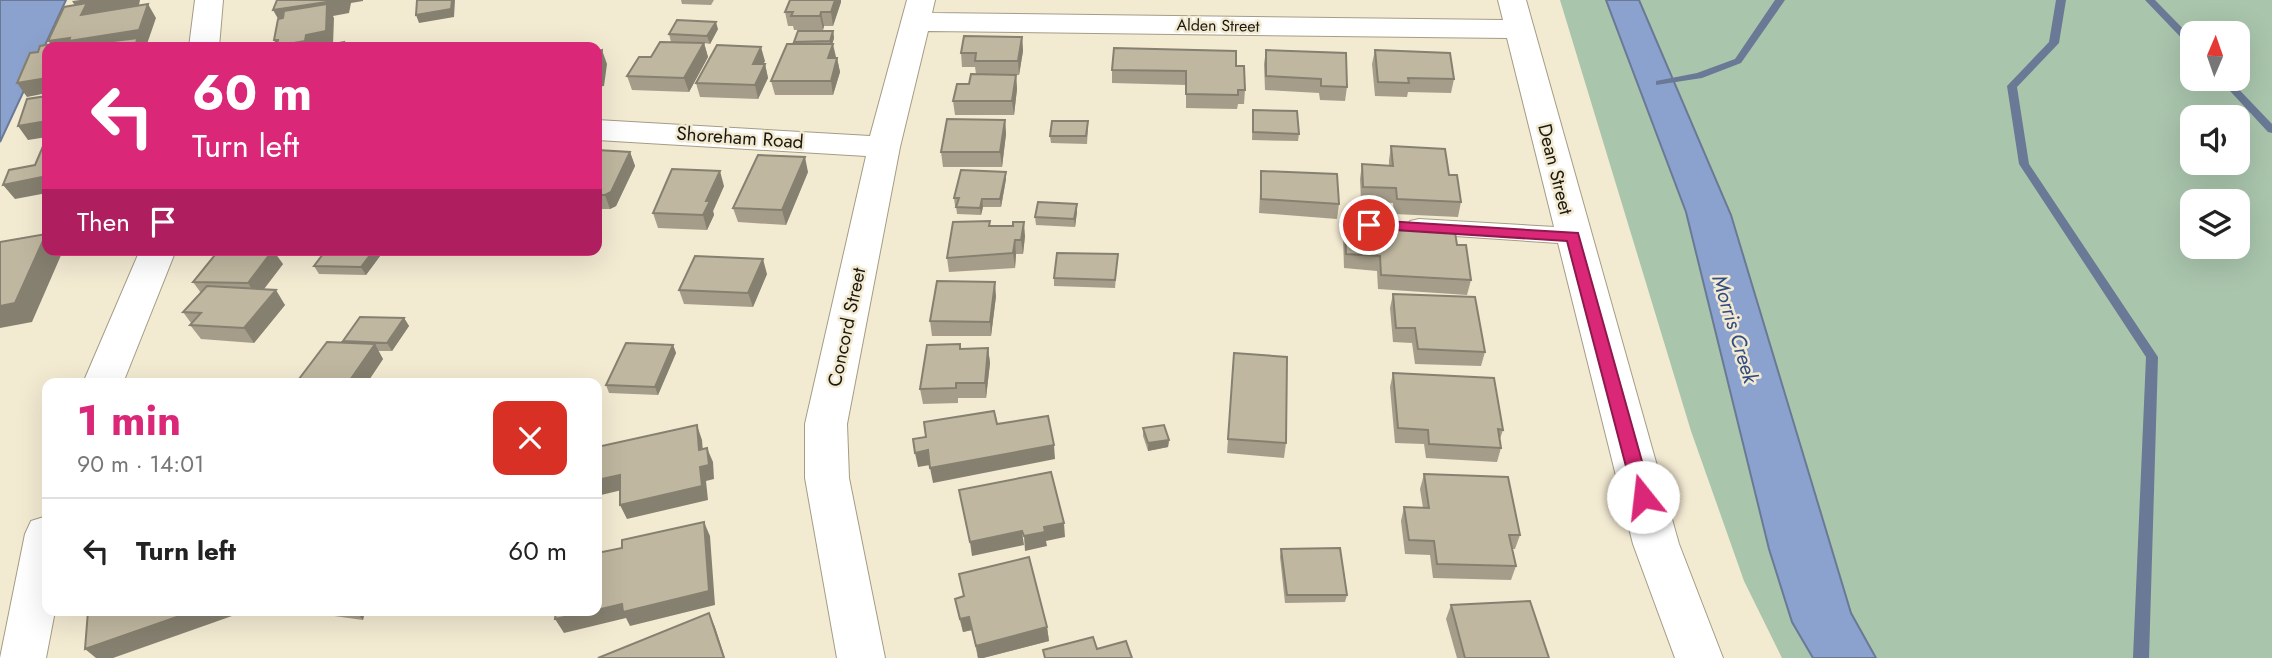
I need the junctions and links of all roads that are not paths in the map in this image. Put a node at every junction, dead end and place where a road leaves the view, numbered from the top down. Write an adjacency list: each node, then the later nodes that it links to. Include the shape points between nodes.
1 (209, 0): 4 (street)
2 (919, 11): 3 (street, Alden Street); 6 (street, Concord Street)
3 (1516, 14): 8 (street, Dean Street)
4 (205, 42)
5 (602, 130): 6 (street, Shoreham Road)
6 (884, 147): 13 (street, Concord Street, via 826,424 827,478)
7 (1395, 226): 8 (lane)
8 (1573, 236): 14 (street, Dean Street, via 1657,544)
9 (156, 256): 10 (street)
10 (105, 378)
11 (42, 559): 12 (street)
12 (22, 658)
13 (862, 658)
14 (1699, 658)

